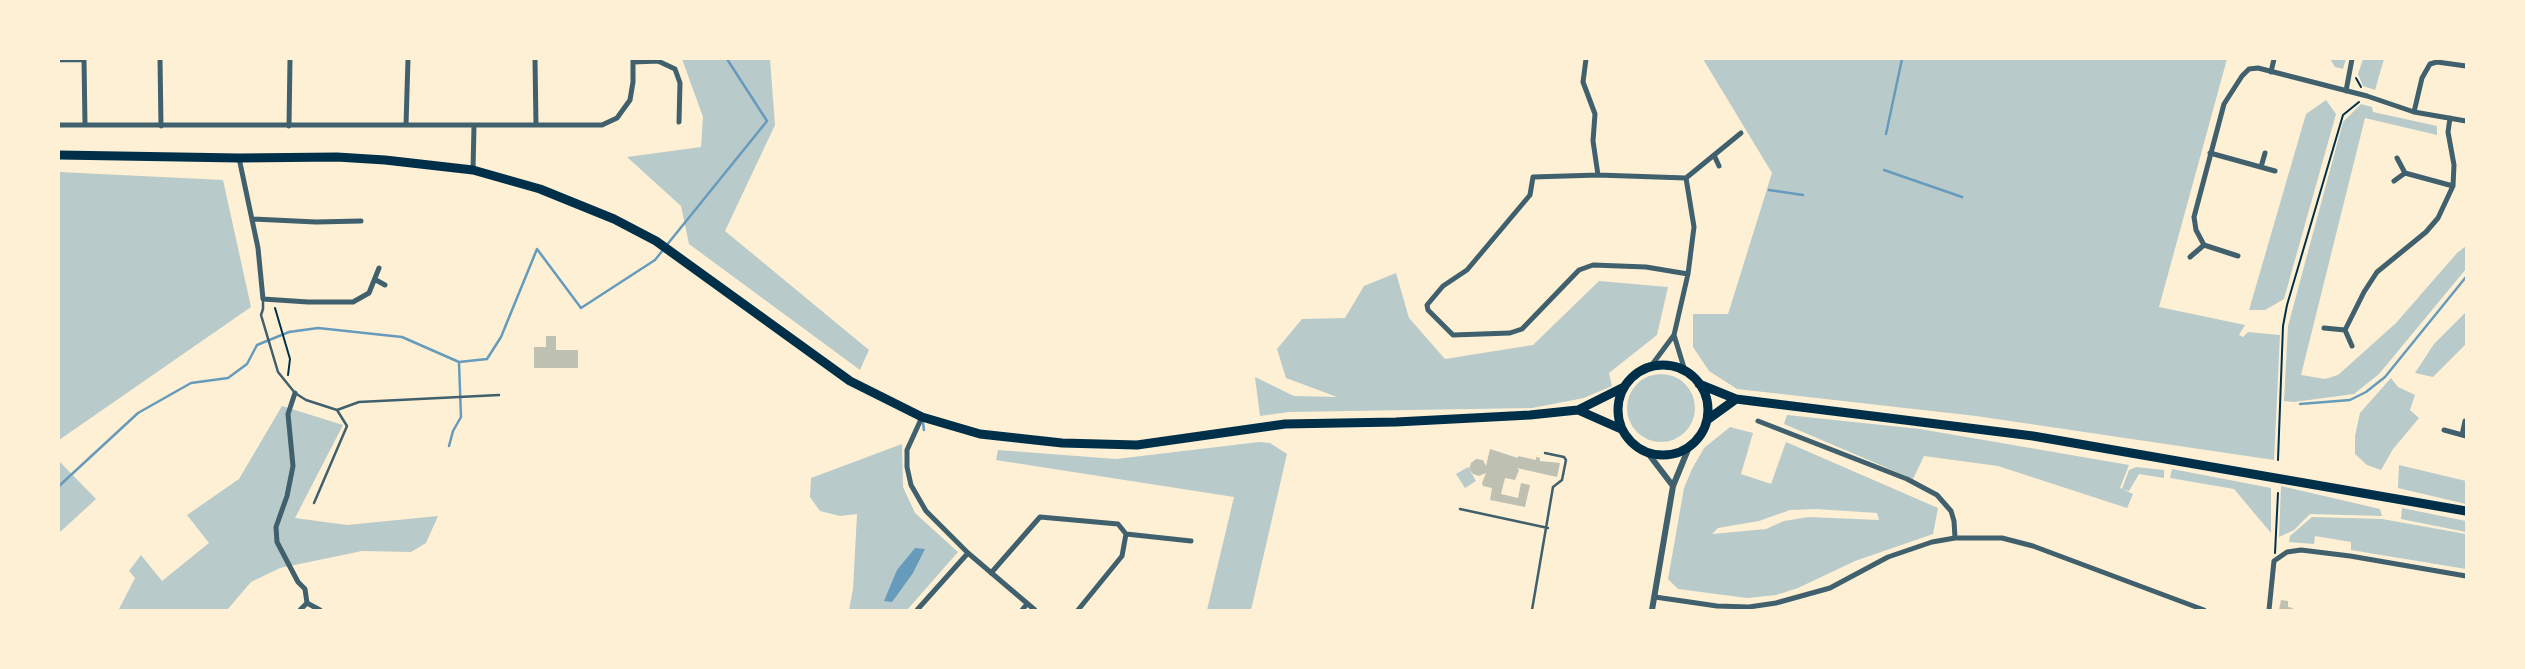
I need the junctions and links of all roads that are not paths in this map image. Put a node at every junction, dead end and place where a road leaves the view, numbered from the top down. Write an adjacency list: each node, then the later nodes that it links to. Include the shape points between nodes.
1 (160, 59): 22 (street)
2 (290, 59): 23 (street)
3 (408, 59): 19 (street)
4 (535, 59): 20 (street)
5 (1586, 59): 37 (street, via 1583,82 1595,114 1593,141)
6 (2274, 59): 12 (street)
7 (2352, 59): 13 (street)
8 (84, 60): 10 (lane); 21 (street)
9 (633, 60): 17 (street, via 658,61 675,69 680,83); 20 (street, via 634,82 630,100 617,118 602,125)
10 (59, 61)
11 (2466, 66): 14 (street, via 2430,64 2422,78)
12 (2271, 72): 13 (street); 26 (street, via 2249,69 2242,76 2224,104)
13 (2346, 91): 14 (street)
14 (2414, 112): 15 (street)
15 (2450, 118): 16 (street); 40 (street, via 2448,132 2454,165)
16 (2466, 121)
17 (679, 122)
18 (59, 125): 21 (street)
19 (406, 125): 23 (street); 24 (street)
20 (536, 125): 24 (street)
21 (85, 126): 22 (street)
22 (161, 126): 23 (street)
23 (289, 126)
24 (474, 126): 34 (street)
25 (1742, 134): 29 (street)
26 (2210, 153): 33 (street); 43 (street, via 2194,217)
27 (2265, 153): 33 (street)
28 (59, 155): 30 (main road)
29 (1714, 155): 32 (street); 38 (street)
30 (239, 158): 34 (main road, via 337,157); 41 (street)
31 (2397, 158): 36 (street)
32 (1719, 166)
33 (2261, 166): 35 (street)
34 (473, 170): 64 (main road, via 540,189 614,219 656,241 850,381)
35 (2275, 171)
36 (2405, 173): 39 (street); 40 (street)
37 (1598, 175): 38 (street); 47 (street, via 1533,178 1530,195 1468,270 1443,286 1427,305 1428,310 1453,335 1510,333 1522,329 1579,270 1593,265 1646,267)
38 (1686, 178): 47 (street, via 1694,227)
39 (2394, 181)
40 (2453, 186): 52 (street, via 2438,218 2426,232 2377,272)
41 (253, 219): 42 (street); 50 (street)
42 (361, 221)
43 (2204, 245): 44 (street); 45 (street)
44 (2190, 256)
45 (2238, 256)
46 (379, 268): 48 (street)
47 (1688, 274): 53 (street)
48 (376, 280): 49 (street); 50 (street, via 368,293 353,302)
49 (385, 285)
50 (263, 299): 59 (lane, via 261,315 278,372)
51 (2324, 328): 52 (street)
52 (2345, 330): 54 (street)
53 (1674, 335): 55 (street); 56 (street)
54 (2352, 346)
55 (1652, 366): 56 (main road, via 1663,365); 58 (main road, via 1640,371)
56 (1686, 371): 57 (main road)
57 (1699, 384): 61 (main road); 65 (main road, via 1705,395)
58 (1624, 387): 63 (main road); 68 (main road, via 1618,400)
59 (295, 393): 62 (lane); 86 (street, via 288,414 293,466 276,527 277,542 305,589)
60 (499, 396): 62 (lane, via 359,402)
61 (1736, 399): 65 (main road); 77 (main road, via 2033,436)
62 (337, 410): 75 (lane, via 347,426)
63 (1578, 410): 64 (main road, via 1530,415 1285,424 1137,445 1062,443 980,434); 68 (main road)
64 (922, 417): 82 (street, via 906,450 911,485 926,511)
65 (1707, 420): 71 (main road)
66 (1758, 421): 80 (street, via 1907,479 1937,496 1951,511)
67 (2465, 421): 70 (street)
68 (1621, 429): 72 (main road, via 1636,447)
69 (2444, 430): 70 (street)
70 (2464, 435)
71 (1689, 447): 72 (main road, via 1661,455); 74 (street)
72 (1647, 452): 74 (street)
73 (1545, 453): 78 (lane, via 1566,460 1562,480 1553,487)
74 (1673, 486): 85 (street)
75 (314, 503)
76 (1460, 509): 78 (lane)
77 (2466, 511)
78 (1548, 528): 94 (lane)
79 (1126, 534): 81 (street); 83 (street, via 1118,524 1040,517); 93 (street, via 1122,556)
80 (1955, 538): 85 (street, via 1888,557 1804,598 1749,607); 96 (street, via 2002,538 2033,546)
81 (1191, 541)
82 (968, 553): 83 (street); 90 (street)
83 (991, 573): 87 (street)
84 (2466, 575): 97 (street, via 2350,556 2300,550 2287,552 2274,560)
85 (1655, 597): 95 (street)
86 (307, 603): 88 (street); 89 (street)
87 (1027, 604): 91 (street); 92 (street)
88 (300, 610)
89 (320, 610)
90 (917, 610)
91 (1022, 610)
92 (1035, 610)
93 (1078, 610)
94 (1532, 610)
95 (1652, 610)
96 (2204, 610)
97 (2269, 610)

